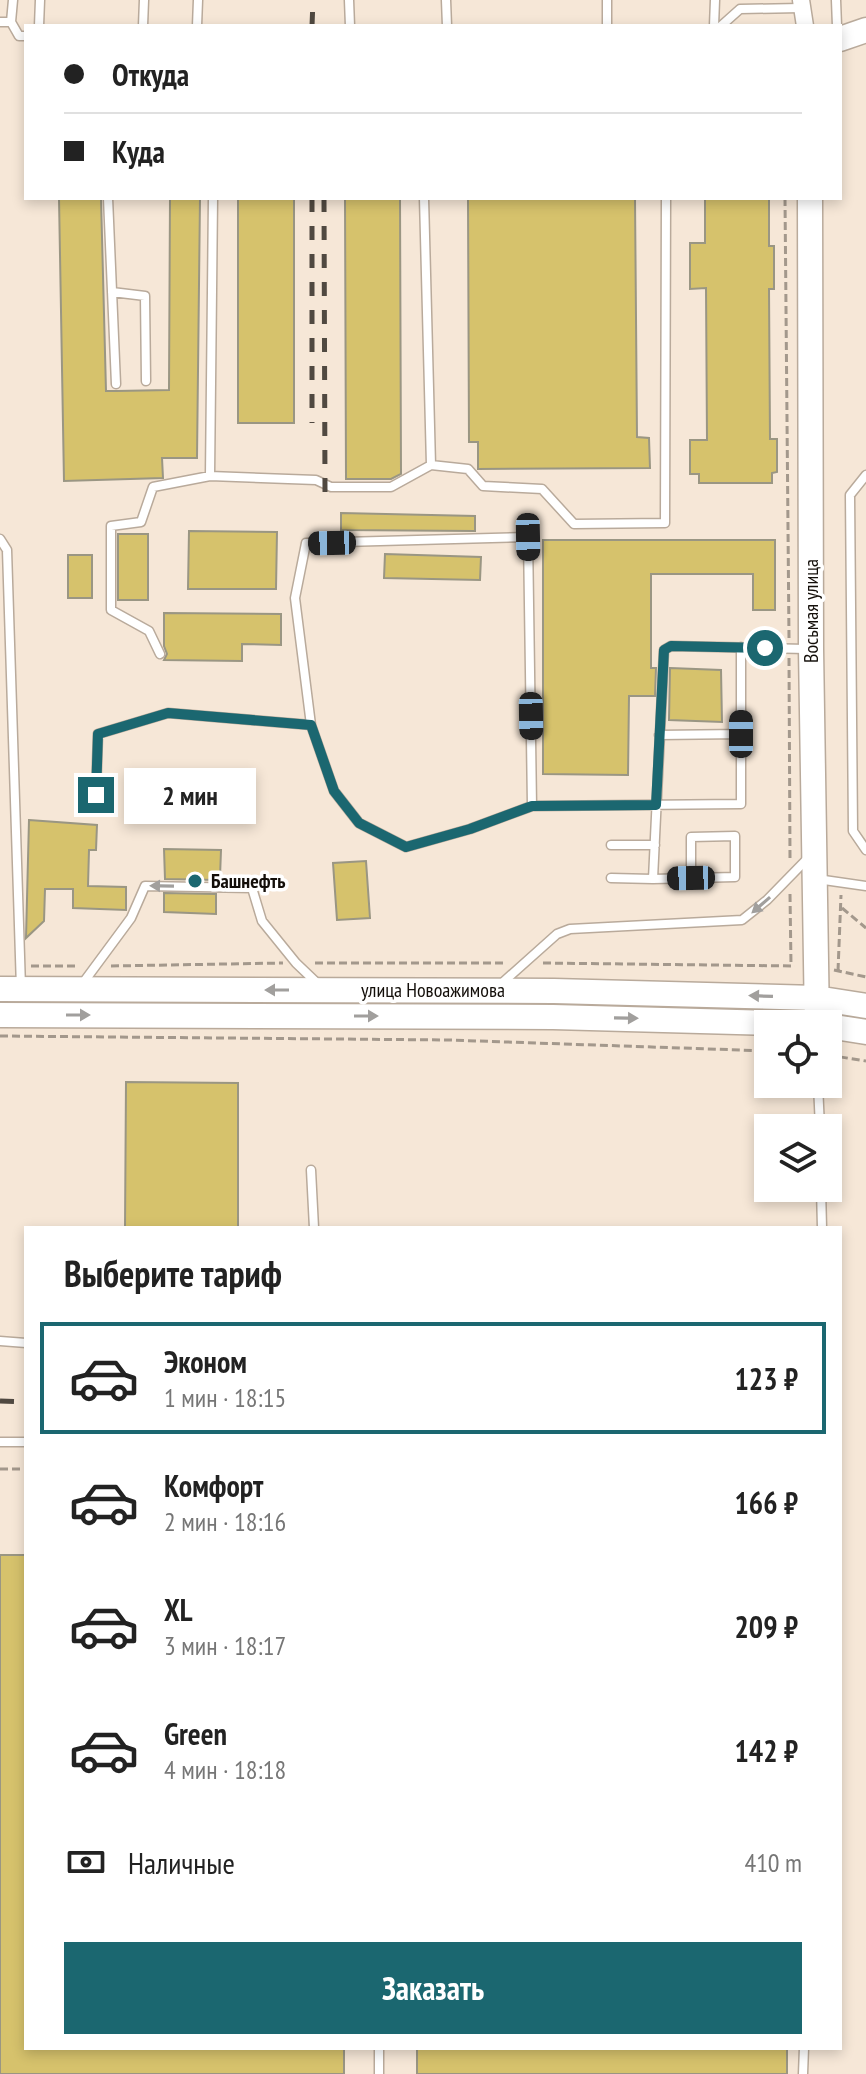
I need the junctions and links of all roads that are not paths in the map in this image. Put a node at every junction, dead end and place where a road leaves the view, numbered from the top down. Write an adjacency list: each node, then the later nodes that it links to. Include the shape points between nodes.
1 (13, 0): 12 (lane)
2 (40, 0): 13 (lane)
3 (144, 0): 14 (lane)
4 (198, 0): 15 (lane)
5 (349, 0): 16 (lane)
6 (446, 0): 17 (lane)
7 (607, 0): 18 (lane)
8 (715, 0): 19 (lane)
9 (836, 0): 22 (lane)
10 (801, 4): 20 (lane, via 740,9); 21 (street)
11 (0, 22): 12 (lane)
12 (11, 22): 24 (lane)
13 (39, 24)
14 (143, 24)
15 (197, 24)
16 (350, 24)
17 (447, 24)
18 (607, 24)
19 (714, 24)
20 (723, 24)
21 (805, 24)
22 (837, 24)
23 (866, 30): 25 (main road)
24 (24, 36)
25 (842, 38)
26 (108, 200): 31 (lane)
27 (213, 200): 36 (lane)
28 (424, 200): 34 (lane)
29 (666, 200): 34 (lane, via 665,523 574,524 542,489 483,486 468,469)
30 (810, 200): 39 (main road, Восьмая улица)
31 (112, 292): 32 (lane, via 145,296); 33 (lane)
32 (146, 381)
33 (116, 384)
34 (431, 465): 36 (lane, via 391,487)
35 (866, 475): 50 (lane, via 850,495 853,831)
36 (210, 476): 40 (lane, via 153,487 141,522 111,526 111,610 149,631)
37 (0, 539): 56 (lane, via 7,550)
38 (741, 647): 39 (lane); 42 (lane); 43 (lane, via 664,650)
39 (800, 648): 49 (main road, Восьмая улица)
40 (160, 654)
41 (311, 725): 44 (lane, via 168,713 98,734); 46 (lane, via 334,791 359,823 406,847); 46 (lane, via 295,598 306,543 528,537)
42 (741, 734): 43 (lane); 45 (lane, via 741,804)
43 (659, 735): 45 (lane)
44 (96, 795)
45 (656, 805): 46 (lane); 48 (lane)
46 (532, 806)
47 (611, 845): 48 (lane)
48 (655, 845): 53 (lane)
49 (816, 850): 54 (main road, Восьмая улица); 59 (lane, one-way to 59, via 742,920 570,929 557,934)
50 (866, 850)
51 (611, 878): 53 (lane)
52 (691, 878): 52 (lane, via 735,877 735,836 691,837); 53 (lane)
53 (653, 879)
54 (816, 879): 55 (lane); 60 (main road, Восьмая улица, via 827,969)
55 (866, 886)
56 (14, 981): 57 (main road, улица Новоажимова)
57 (78, 989): 58 (main road, улица Новоажимова, one-way to 57); 58 (lane, one-way to 57, via 262,921 252,888 145,886 131,918)
58 (325, 990): 59 (main road, улица Новоажимова)
59 (493, 990): 60 (main road, улица Новоажимова, one-way to 59)
60 (816, 998): 61 (main road, улица Новоажимова); 62 (main road, Восьмая улица)
61 (866, 1006)
62 (816, 1010)
63 (0, 1015): 64 (main road, улица Новоажимова, one-way to 64)
64 (754, 1023)
65 (842, 1028): 66 (main road)
66 (866, 1032)
67 (311, 1170): 69 (lane)
68 (821, 1202): 70 (lane)
69 (314, 1226)
70 (822, 1226)
71 (0, 1341): 72 (lane)
72 (24, 1343)
73 (0, 1442): 74 (lane)
74 (24, 1442)
75 (379, 2050): 77 (lane)
76 (804, 2050): 78 (lane)
77 (379, 2074)
78 (803, 2074)

